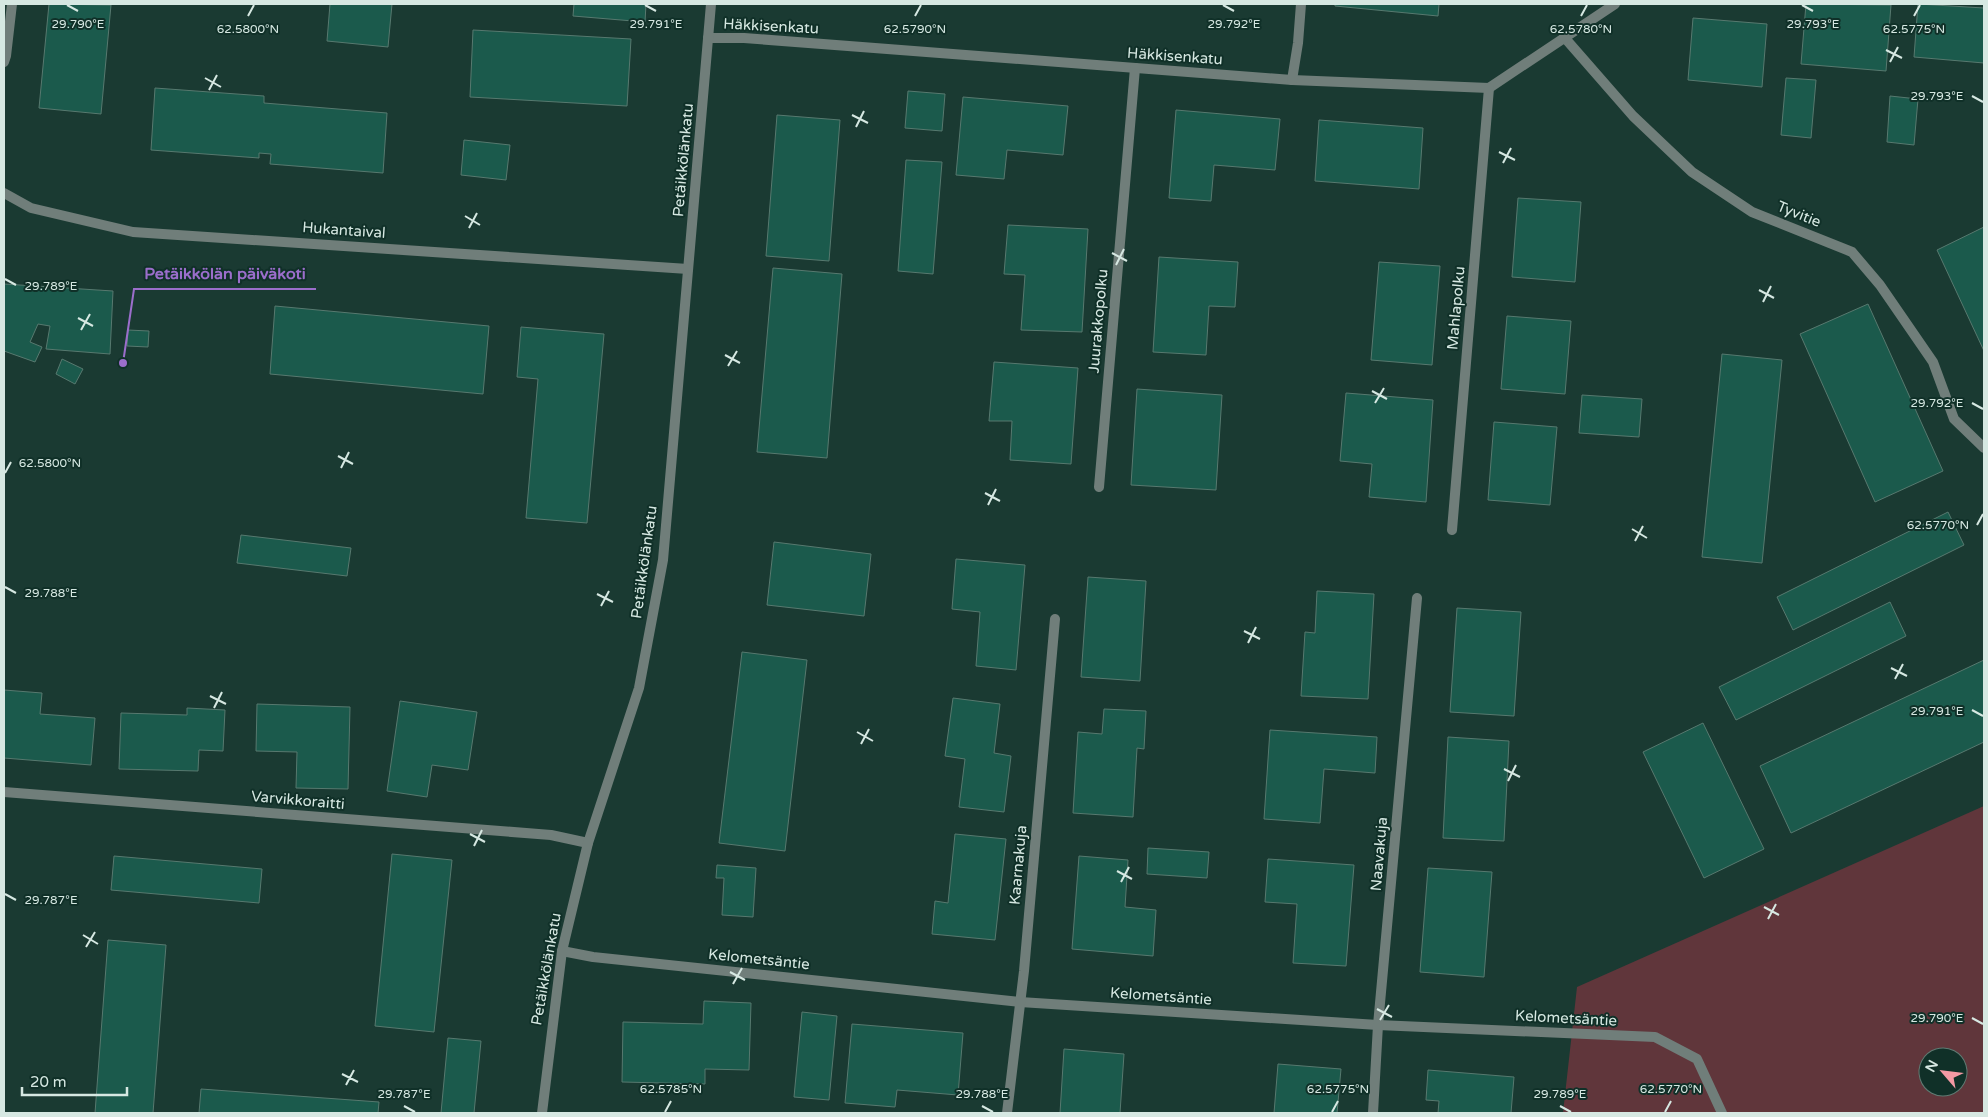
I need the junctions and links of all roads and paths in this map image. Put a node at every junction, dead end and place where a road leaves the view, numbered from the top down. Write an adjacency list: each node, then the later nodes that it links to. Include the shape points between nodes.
1 (12, 4): 7 (street)
2 (711, 4): 5 (street, Petäikkölänkatu)
3 (1301, 4): 9 (street)
4 (1614, 4): 6 (street)
5 (708, 38): 8 (street, Häkkisenkatu, via 744,38); 12 (street, Petäikkölänkatu)
6 (1564, 38): 10 (street); 13 (street, Tyvitie, via 1633,116 1692,172 1752,212 1852,252 1880,285 1933,362 1954,419)
7 (4, 62)
8 (1135, 68): 9 (street, Häkkisenkatu); 14 (street, Juurakkopolku)
9 (1292, 80): 10 (street, Häkkisenkatu)
10 (1489, 88): 15 (street, Mahlapolku)
11 (4, 193): 12 (street, Hukantaival, via 31,208 133,232)
12 (688, 269): 19 (street, Petäikkölänkatu, via 663,560 639,688)
13 (1984, 448)
14 (1099, 487)
15 (1452, 530)
16 (1417, 598): 22 (street, Naavakuja)
17 (1056, 619): 21 (street, Kaarnakuja)
18 (4, 792): 19 (street, Varvikkoraitti, via 541,835)
19 (588, 843): 20 (street, Petäikkölänkatu)
20 (562, 951): 21 (street, Kelometsäntie, via 593,957); 23 (street, Petäikkölänkatu)
21 (1020, 1002): 22 (street, Kelometsäntie); 24 (street, Kaarnakuja)
22 (1378, 1025): 25 (street, Naavakuja); 26 (street, Kelometsäntie, via 1656,1037 1697,1059)
23 (542, 1113)
24 (1007, 1113)
25 (1373, 1113)
26 (1722, 1113)

